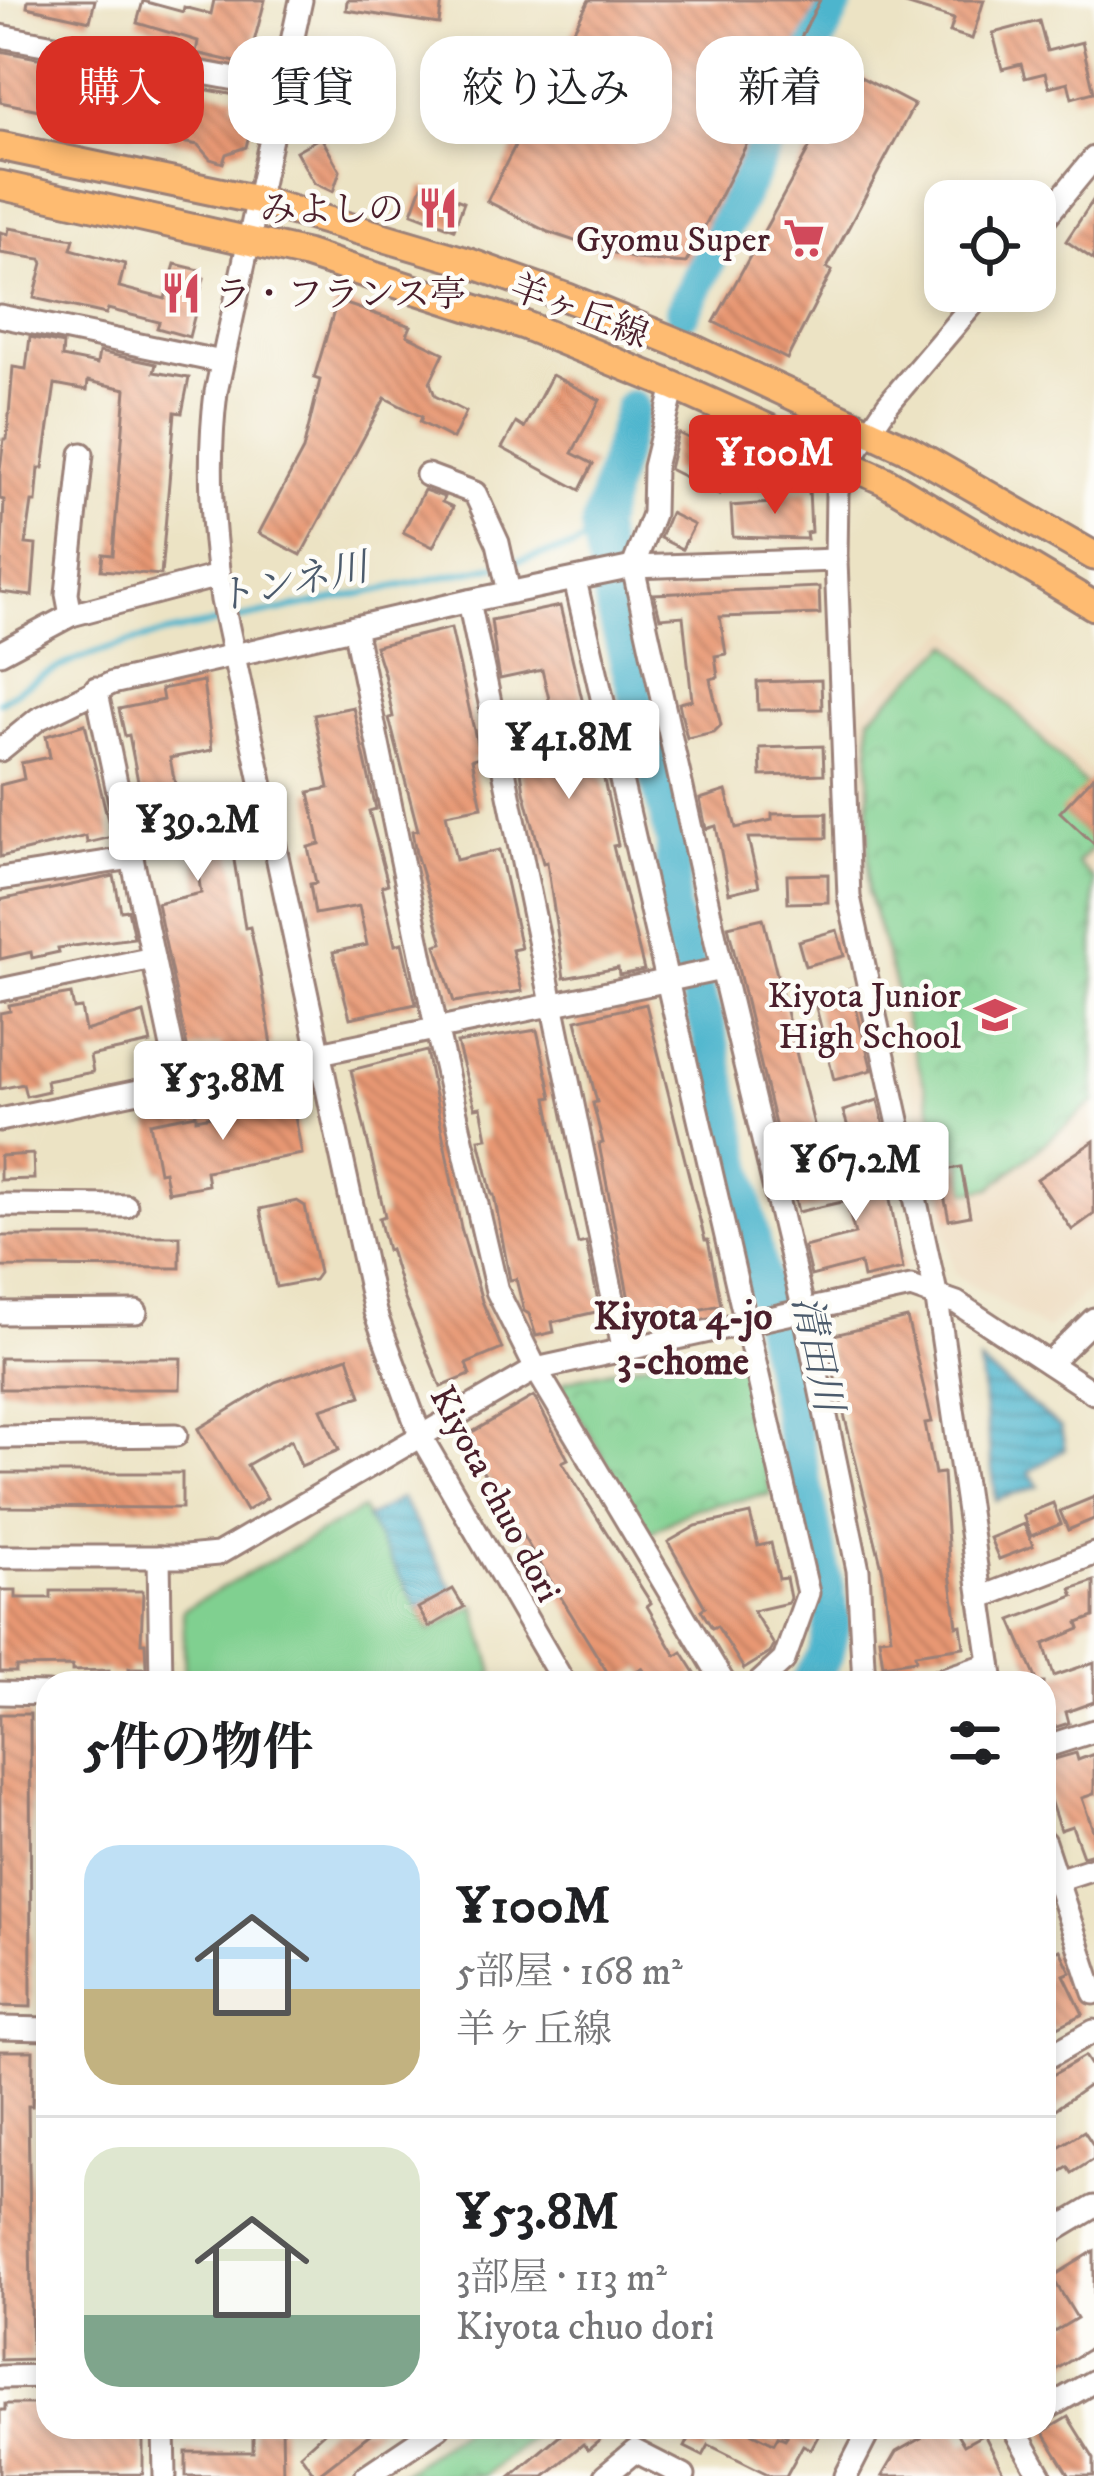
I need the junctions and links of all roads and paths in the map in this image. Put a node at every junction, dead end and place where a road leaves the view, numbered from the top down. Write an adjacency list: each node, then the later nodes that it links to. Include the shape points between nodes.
1 (301, 0): 3 (street, Kiyota chuo dori)
2 (0, 36): 4 (street)
3 (294, 36)
4 (228, 78)
5 (271, 144): 9 (street, Kiyota chuo dori)
6 (0, 146): 9 (main road, 羊ヶ丘線)
7 (1094, 158): 10 (street)
8 (0, 185): 11 (main road, 羊ヶ丘線)
9 (257, 200): 11 (street, Kiyota chuo dori); 16 (main road, 羊ヶ丘線, via 568,298)
10 (1056, 204)
11 (249, 241): 14 (street, Kiyota chuo dori); 15 (main road, 羊ヶ丘線, via 524,325)
12 (968, 312): 16 (street)
13 (0, 316): 14 (street)
14 (222, 362): 23 (street, Kiyota chuo dori, via 211,434)
15 (674, 386): 18 (main road, 羊ヶ丘線); 22 (street, via 654,467 653,514)
16 (869, 431): 18 (street); 20 (main road, 羊ヶ丘線)
17 (82, 454): 28 (street)
18 (847, 464): 21 (street, via 837,492); 27 (main road, 羊ヶ丘線)
19 (427, 475): 25 (street, via 476,493)
20 (1094, 556)
21 (836, 560): 22 (street); 47 (street, via 849,898)
22 (626, 568): 24 (street); 37 (street)
23 (218, 576): 28 (street); 30 (street, Kiyota chuo dori)
24 (584, 578): 25 (street); 38 (street)
25 (506, 582): 26 (street)
26 (469, 601): 29 (street); 40 (street)
27 (1094, 606)
28 (71, 615): 31 (street)
29 (354, 627): 30 (street); 41 (street)
30 (231, 647): 32 (street); 42 (street, Kiyota chuo dori)
31 (1, 649)
32 (96, 688): 33 (street, via 38,718); 34 (street)
33 (0, 750)
34 (131, 858): 35 (street); 36 (street)
35 (0, 879)
36 (153, 958): 39 (street); 43 (street)
37 (716, 971): 38 (street); 49 (street)
38 (673, 980): 40 (street); 52 (street)
39 (0, 990)
40 (553, 1002): 41 (street); 53 (street)
41 (436, 1028): 42 (street); 55 (street, via 497,1291)
42 (317, 1054): 43 (street); 58 (street, Kiyota chuo dori, via 375,1312)
43 (180, 1085): 44 (street)
44 (0, 1120)
45 (0, 1205): 46 (street)
46 (126, 1206)
47 (936, 1293): 49 (street, via 911,1287); 54 (street); 63 (street)
48 (136, 1312): 50 (street)
49 (796, 1312): 52 (street); 68 (street, via 859,1570)
50 (0, 1313)
51 (1094, 1319): 54 (street)
52 (751, 1323): 53 (street); 67 (street, via 808,1592)
53 (624, 1352): 55 (street)
54 (1049, 1363): 56 (street)
55 (536, 1369): 58 (street); 66 (street)
56 (1094, 1393)
57 (176, 1435): 59 (street)
58 (421, 1435): 62 (street, via 218,1553); 65 (street, Kiyota chuo dori)
59 (0, 1437)
60 (1094, 1554): 63 (street)
61 (0, 1557): 62 (street)
62 (160, 1557): 64 (street)
63 (980, 1598): 69 (street)
64 (160, 1671)
65 (557, 1671)
66 (717, 1671)
67 (773, 1671)
68 (863, 1671)
69 (991, 1671)
70 (0, 1694): 71 (street)
71 (36, 1694)
72 (1094, 1731): 73 (street)
73 (1056, 1743)
74 (1094, 1868): 76 (street)
75 (1056, 1877): 76 (street)
76 (1057, 1880): 77 (street)
77 (1094, 1994)
78 (0, 2028): 79 (street)
79 (36, 2029)
80 (1094, 2031): 81 (street)
81 (1056, 2053)
82 (1094, 2207): 83 (street)
83 (1056, 2229)
84 (36, 2376): 85 (street)
85 (0, 2377)
86 (1094, 2381): 87 (street)
87 (1056, 2403)
88 (164, 2439): 92 (street)
89 (421, 2439): 93 (street)
90 (865, 2439): 96 (street)
91 (1020, 2439): 97 (street)
92 (165, 2476)
93 (366, 2476)
94 (605, 2476): 95 (street, via 635,2451)
95 (684, 2476)
96 (846, 2476)
97 (1041, 2476)

